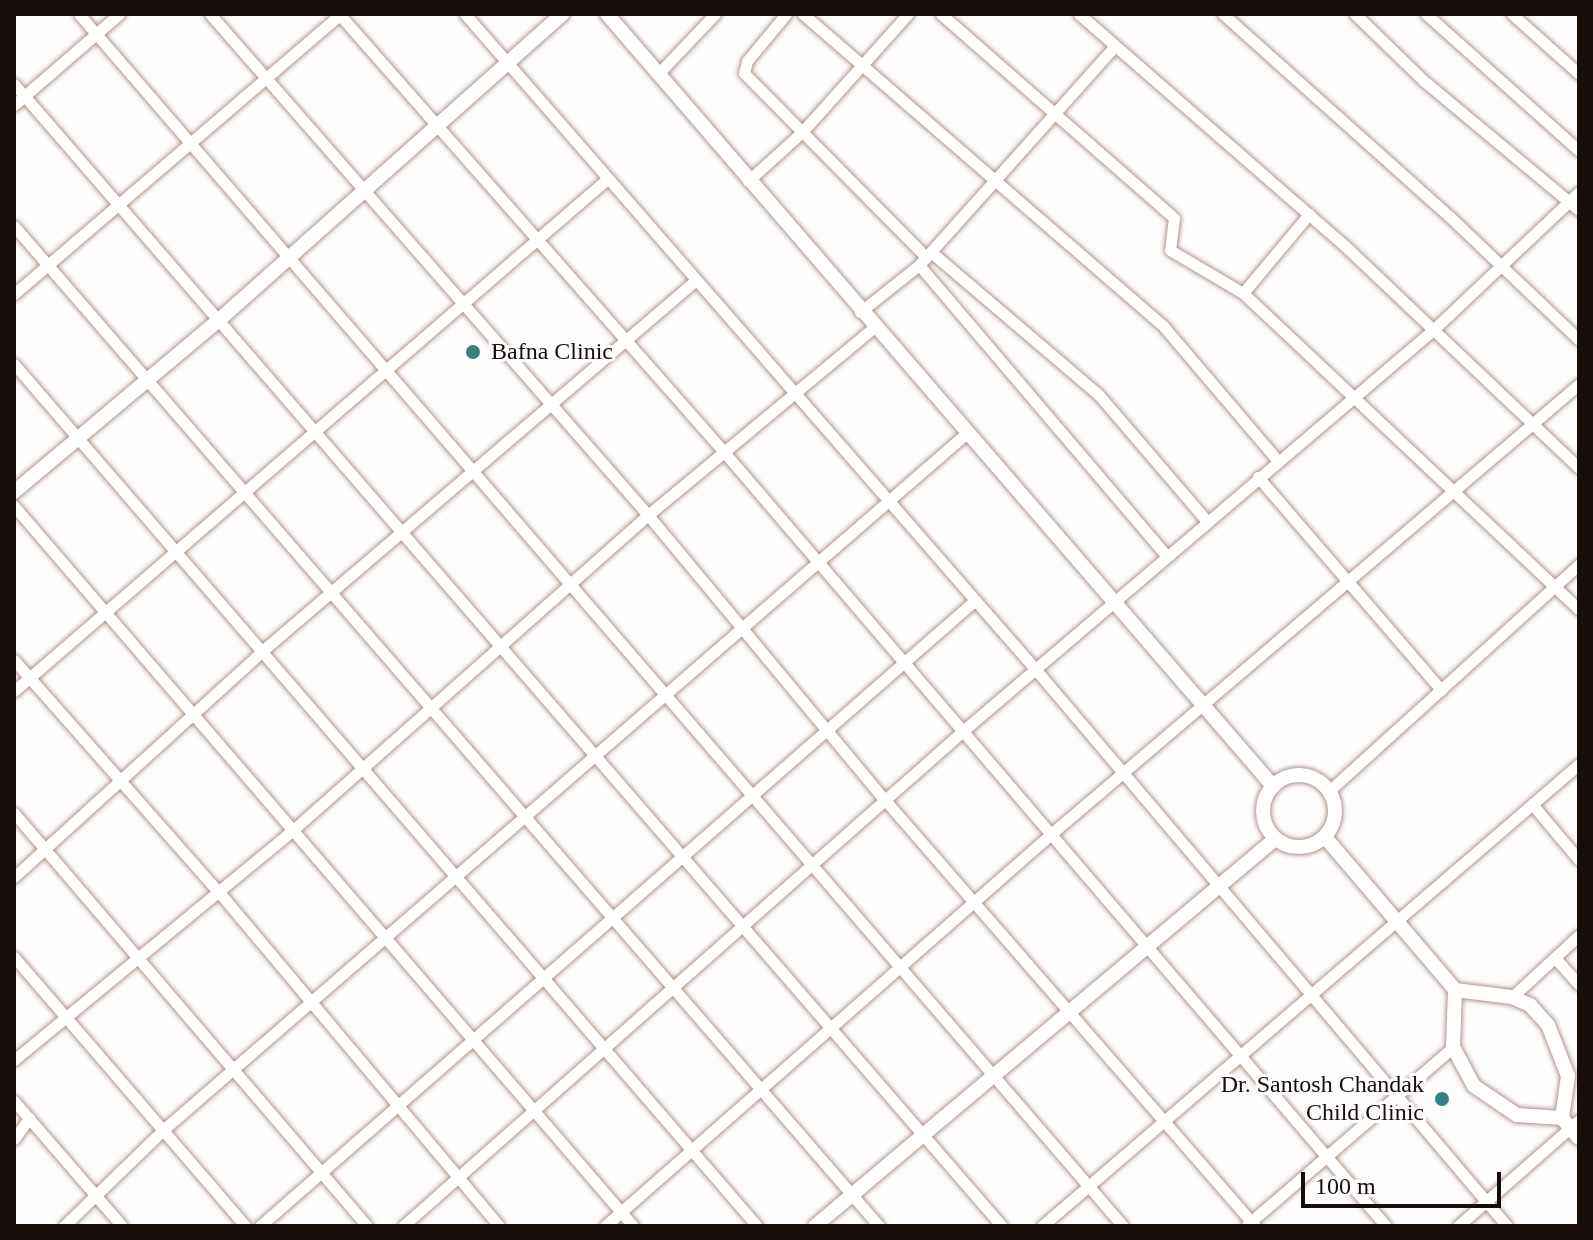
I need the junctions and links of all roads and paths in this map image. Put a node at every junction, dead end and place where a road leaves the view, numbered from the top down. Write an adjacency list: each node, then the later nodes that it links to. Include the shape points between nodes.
1 (79, 14): 18 (street)
2 (119, 14): 18 (street)
3 (210, 14): 24 (street)
4 (340, 14): 24 (street); 29 (street)
5 (465, 14): 20 (street)
6 (563, 14): 20 (street)
7 (607, 14): 22 (street)
8 (715, 14): 22 (street)
9 (786, 14): 30 (street, via 747,61 744,73)
10 (803, 14): 21 (street)
11 (908, 14): 21 (street)
12 (941, 14): 28 (street)
13 (1223, 14): 47 (street)
14 (1355, 14): 38 (street, via 1424,81)
15 (1426, 14): 32 (street)
16 (1512, 14): 23 (street)
17 (1084, 16): 19 (street)
18 (97, 33): 26 (street); 31 (street)
19 (1115, 46): 28 (street); 41 (street)
20 (507, 63): 29 (street); 33 (street)
21 (859, 65): 30 (street); 35 (street)
22 (658, 74): 34 (street)
23 (1579, 74)
24 (265, 80): 31 (street); 36 (street)
25 (14, 84): 26 (street)
26 (24, 96): 27 (street); 39 (street)
27 (14, 105)
28 (1054, 113): 35 (street); 49 (street, via 1174,218 1170,250)
29 (437, 125): 36 (street); 43 (street)
30 (802, 132): 34 (street); 45 (street)
31 (192, 144): 39 (street); 44 (street)
32 (1579, 151)
33 (606, 180): 43 (street); 48 (street)
34 (748, 181): 52 (street)
35 (993, 182): 45 (street); 70 (street, via 1171,334)
36 (366, 190): 44 (street); 51 (street)
37 (1579, 192): 38 (street)
38 (1568, 200): 40 (street); 47 (street)
39 (119, 206): 46 (street); 53 (street)
40 (1579, 210)
41 (1309, 214): 49 (street); 55 (street)
42 (14, 226): 46 (street)
43 (537, 240): 51 (street); 57 (street)
44 (287, 258): 53 (street); 59 (street)
45 (925, 258): 52 (street); 80 (street, via 1098,394); 83 (street)
46 (49, 265): 50 (street); 60 (street)
47 (1500, 268): 55 (street); 56 (street)
48 (695, 281): 57 (street); 62 (street)
49 (1243, 293): 63 (street)
50 (14, 294)
51 (462, 305): 59 (street); 64 (street)
52 (860, 312): 54 (street)
53 (219, 320): 60 (street); 66 (street)
54 (873, 328): 62 (street); 67 (street)
55 (1433, 330): 63 (street); 65 (street)
56 (1579, 340)
57 (626, 341): 64 (street); 69 (street)
58 (14, 364): 68 (street)
59 (383, 371): 66 (street); 72 (street)
60 (146, 379): 68 (street); 74 (street)
61 (1579, 384): 65 (street)
62 (792, 396): 69 (street); 77 (street)
63 (1356, 396): 70 (street); 76 (street)
64 (550, 404): 72 (street); 79 (street)
65 (1531, 424): 71 (street); 76 (street)
66 (314, 430): 74 (street); 81 (street)
67 (968, 432): 77 (street); 91 (street)
68 (79, 436): 75 (street); 82 (street)
69 (724, 452): 79 (street); 84 (street)
70 (1277, 460): 73 (street)
71 (1579, 468)
72 (475, 473): 81 (street); 87 (street)
73 (1258, 477): 80 (street); 86 (street)
74 (246, 491): 82 (street); 89 (street)
75 (14, 492)
76 (1454, 492): 86 (street); 88 (street)
77 (885, 501): 84 (street); 90 (street)
78 (14, 506): 93 (street)
79 (648, 515): 87 (street); 94 (street)
80 (1207, 521): 83 (street)
81 (402, 535): 89 (street); 95 (street)
82 (175, 550): 93 (street); 96 (street)
83 (1167, 556): 91 (street)
84 (816, 563): 94 (street); 98 (street)
85 (1579, 564): 88 (street)
86 (1348, 583): 101 (street); 104 (street)
87 (569, 584): 95 (street); 103 (street)
88 (1554, 586): 92 (street); 101 (street)
89 (333, 594): 96 (street); 105 (street)
90 (973, 602): 98 (street); 99 (street)
91 (1113, 603): 99 (street); 104 (street)
92 (1579, 610)
93 (107, 611): 100 (street); 106 (street)
94 (742, 627): 103 (street); 107 (street)
95 (499, 645): 105 (street); 109 (street)
96 (261, 652): 106 (street); 111 (street)
97 (14, 660): 100 (street)
98 (903, 663): 107 (street); 108 (street)
99 (1036, 670): 108 (street); 112 (street)
100 (29, 678): 102 (street); 113 (street)
101 (1441, 690): 115 (street)
102 (14, 691)
103 (664, 695): 109 (street); 116 (street)
104 (1203, 706): 112 (street); 114 (street)
105 (428, 708): 111 (street); 120 (street)
106 (193, 712): 113 (street); 121 (street)
107 (828, 729): 116 (street); 117 (street)
108 (964, 730): 117 (street); 122 (street)
109 (593, 754): 120 (street); 126 (street)
110 (1579, 764): 118 (street)
111 (359, 770): 121 (street); 130 (street)
112 (1121, 775): 122 (street); 131 (street)
113 (122, 782): 125 (street); 132 (street)
114 (1273, 786): 115 (street, via 1302,775); 124 (street, via 1263,819)
115 (1329, 791): 123 (street, via 1335,815)
116 (752, 796): 126 (street); 128 (street)
117 (885, 800): 128 (street); 133 (street)
118 (1532, 804): 127 (street); 135 (street)
119 (14, 813): 125 (street)
120 (523, 816): 130 (street); 134 (street)
121 (293, 830): 132 (street); 138 (street)
122 (1051, 834): 133 (street); 139 (street)
123 (1325, 837): 124 (street, via 1305,848); 135 (street)
124 (1275, 839): 131 (street)
125 (45, 849): 129 (street); 141 (street)
126 (681, 853): 134 (street); 136 (street)
127 (1579, 860)
128 (813, 866): 136 (street); 143 (street)
129 (14, 877)
130 (455, 878): 138 (street); 144 (street)
131 (1219, 888): 139 (street); 148 (street)
132 (218, 891): 141 (street); 150 (street)
133 (975, 901): 143 (street); 151 (street)
134 (610, 916): 144 (street); 146 (street)
135 (1395, 922): 147 (street); 148 (street)
136 (744, 928): 146 (street); 153 (street)
137 (1579, 935): 142 (street)
138 (387, 939): 150 (street); 154 (street)
139 (1148, 948): 151 (street); 157 (street)
140 (14, 957): 152 (street)
141 (137, 958): 152 (street); 159 (street)
142 (1555, 958): 145 (street); 149 (street)
143 (901, 967): 153 (street); 160 (street)
144 (540, 977): 154 (street); 156 (street)
145 (1579, 985)
146 (675, 989): 156 (street); 161 (street)
147 (1455, 990): 149 (street); 155 (street)
148 (1310, 994): 157 (street); 162 (street)
149 (1512, 997): 168 (street, via 1530,1005 1558,1038)
150 (314, 1003): 159 (street); 164 (street)
151 (1071, 1014): 160 (street); 167 (street)
152 (66, 1017): 158 (street); 169 (street)
153 (831, 1027): 161 (street); 170 (street)
154 (472, 1038): 164 (street); 165 (street)
155 (1453, 1047): 162 (street); 168 (street, via 1474,1086 1496,1104 1517,1115)
156 (605, 1052): 165 (street); 172 (street)
157 (1243, 1052): 167 (street); 173 (street)
158 (14, 1060)
159 (233, 1073): 169 (street); 174 (street)
160 (995, 1079): 170 (street); 176 (street)
161 (760, 1093): 172 (street); 178 (street)
162 (1396, 1096): 173 (street); 179 (street)
163 (14, 1101): 166 (street)
164 (398, 1105): 174 (street); 175 (street)
165 (534, 1109): 175 (street); 180 (street)
166 (29, 1118): 171 (street); 177 (street)
167 (1166, 1121): 176 (street); 181 (street)
168 (1573, 1126): 179 (street)
169 (163, 1130): 177 (street); 184 (street)
170 (924, 1135): 178 (street); 194 (street)
171 (14, 1139)
172 (692, 1152): 180 (street); 191 (street)
173 (1324, 1155): 181 (street); 197 (street)
174 (321, 1174): 185 (street); 186 (street)
175 (458, 1177): 187 (street); 188 (street)
176 (1089, 1184): 195 (street); 196 (street)
177 (93, 1193): 182 (street); 183 (street)
178 (852, 1194): 192 (street); 193 (street)
179 (1486, 1203): 198 (street); 199 (street)
180 (621, 1212): 189 (street); 190 (street)
181 (1251, 1224)
182 (64, 1226)
183 (122, 1226)
184 (245, 1226)
185 (260, 1226)
186 (367, 1226)
187 (403, 1226)
188 (499, 1226)
189 (605, 1226)
190 (633, 1226)
191 (757, 1226)
192 (815, 1226)
193 (879, 1226)
194 (1002, 1226)
195 (1042, 1226)
196 (1123, 1226)
197 (1386, 1226)
198 (1458, 1226)
199 (1507, 1226)

